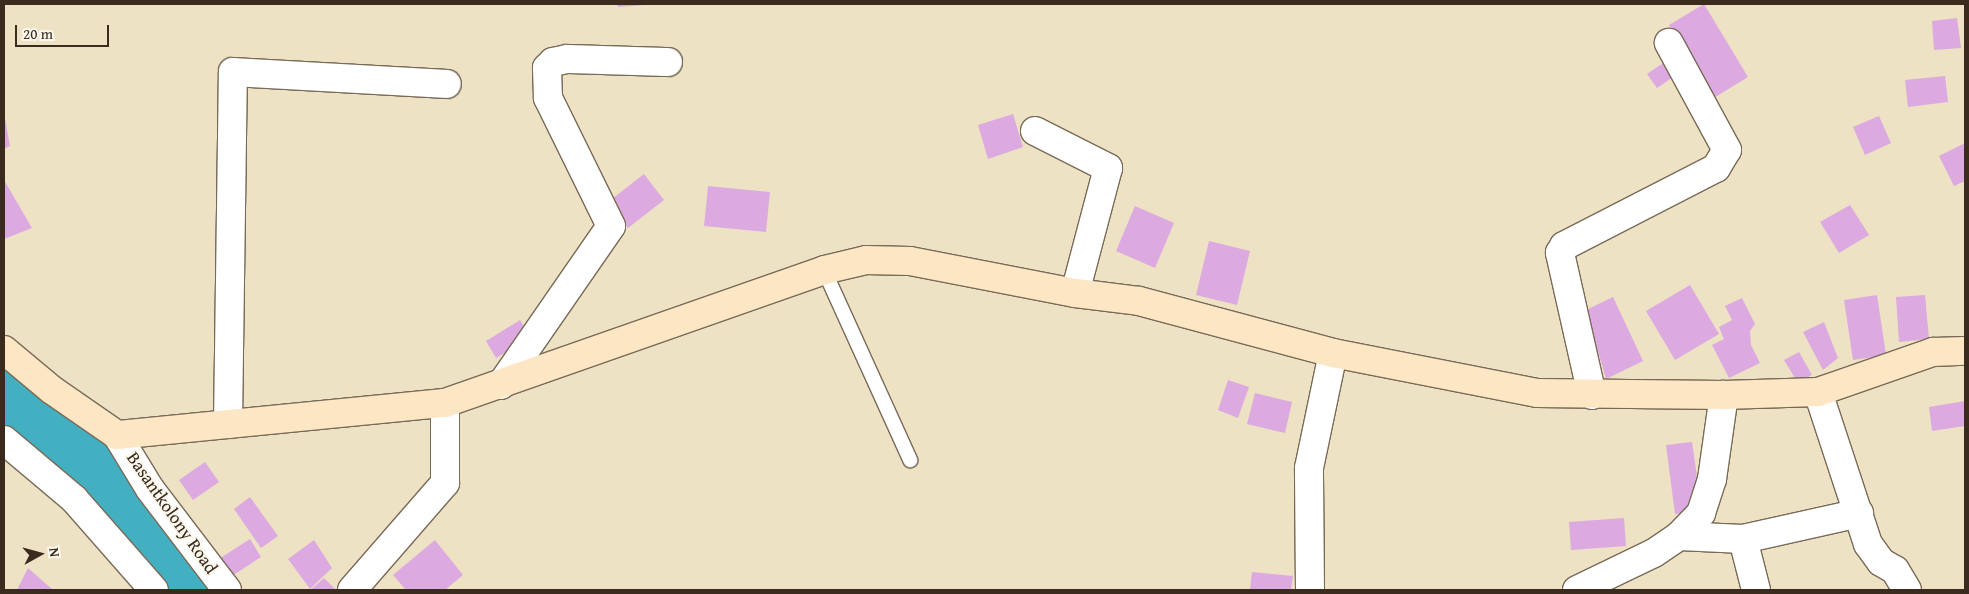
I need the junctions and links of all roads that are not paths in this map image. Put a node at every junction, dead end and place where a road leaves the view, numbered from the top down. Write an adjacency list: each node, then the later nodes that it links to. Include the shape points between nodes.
1 (1669, 43): 12 (street, via 1727,150 1716,168 1564,246 1560,253)
2 (668, 62): 10 (street, via 567,59 553,62 547,68 548,98 611,226)
3 (448, 84): 15 (street, via 232,72)
4 (1035, 131): 6 (street, via 1108,168)
5 (824, 270): 6 (street, via 866,260 910,261); 10 (street); 18 (lane)
6 (1075, 293): 9 (street, via 1139,301)
7 (4, 350): 16 (street, via 52,390)
8 (1965, 351): 11 (street, via 1933,352)
9 (1333, 353): 12 (street, via 1530,392); 25 (street, via 1309,468)
10 (501, 385): 14 (street)
11 (1818, 392): 13 (street); 19 (street)
12 (1592, 395): 13 (street)
13 (1724, 395): 20 (street, via 1707,500 1701,513)
14 (445, 403): 15 (street); 24 (street, via 445,483)
15 (228, 424): 16 (street)
16 (117, 435): 23 (street, Basantkolony Road, via 150,489)
17 (4, 440): 22 (street, via 74,499)
18 (910, 460)
19 (1858, 513): 21 (street); 28 (street, via 1868,544 1881,562 1895,570)
20 (1679, 536): 21 (street); 26 (street, via 1654,553)
21 (1743, 539): 27 (street)
22 (154, 590)
23 (227, 590)
24 (352, 590)
25 (1310, 590)
26 (1577, 590)
27 (1756, 590)
28 (1907, 590)

